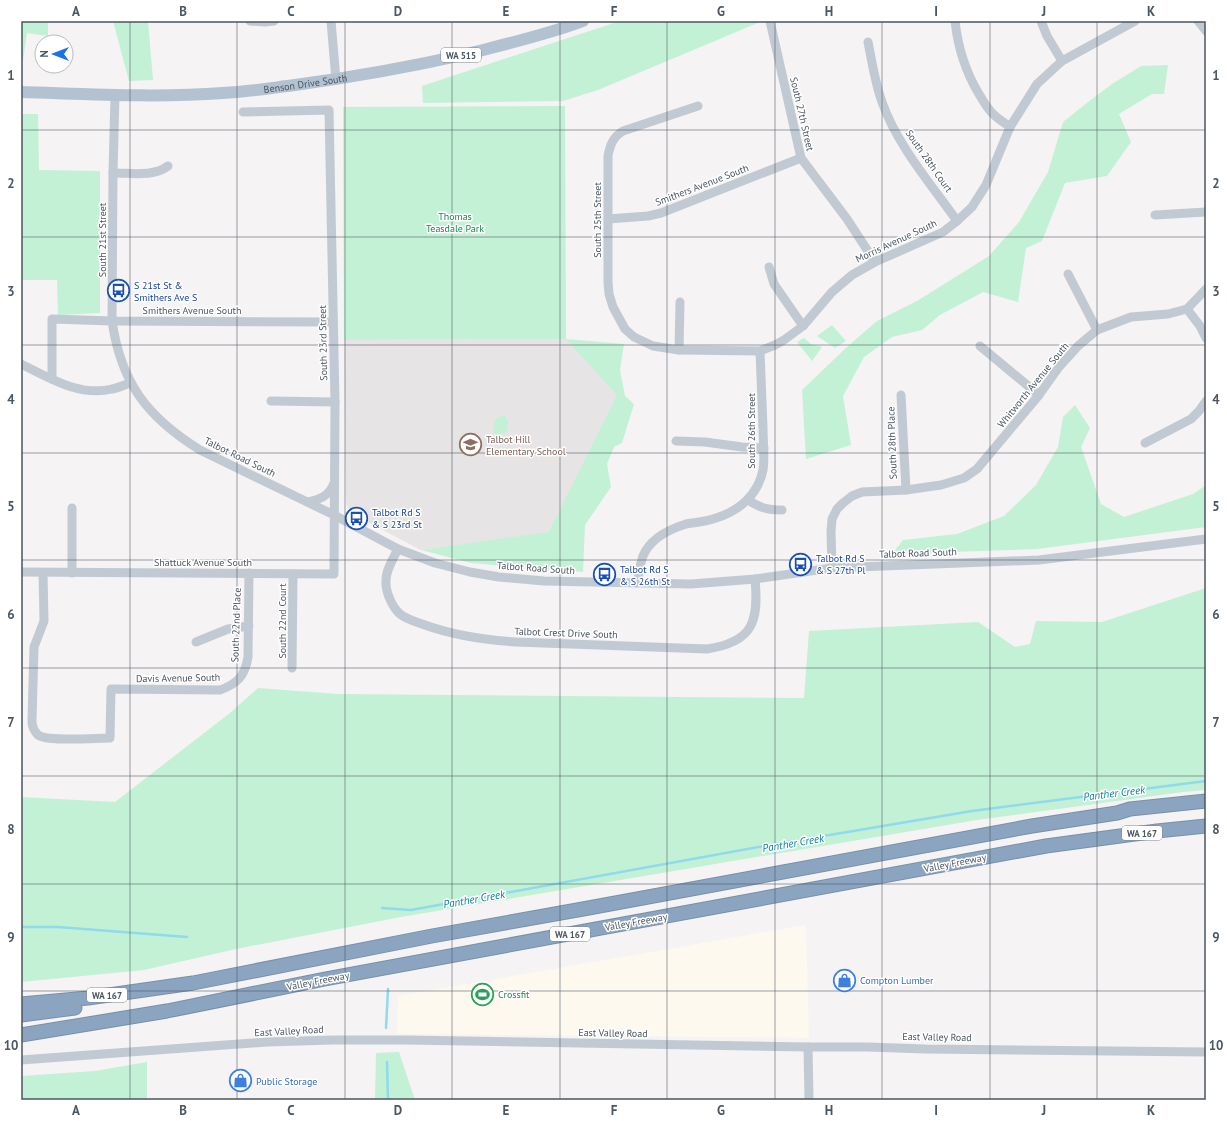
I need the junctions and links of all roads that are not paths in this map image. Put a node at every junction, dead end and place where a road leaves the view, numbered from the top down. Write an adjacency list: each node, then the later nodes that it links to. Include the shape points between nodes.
1 (250, 21): 2 (street)
2 (274, 21)
3 (330, 21): 13 (street)
4 (583, 21): 13 (main road, Benson Drive South / WA 515, via 504,45 419,65)
5 (770, 21): 19 (street, South 27th Street)
6 (955, 21): 18 (street, via 962,61 971,81 985,104)
7 (1041, 21): 12 (street)
8 (1134, 21): 12 (street, Morris Avenue South)
9 (1198, 21): 10 (street)
10 (1206, 31)
11 (868, 42): 25 (street, South 28th Court, via 876,84 893,127)
12 (1062, 61): 18 (street, Morris Avenue South, via 1037,84)
13 (336, 80): 15 (main road, Benson Drive South / WA 515, via 224,93)
14 (21, 92): 15 (main road, Benson Drive South / WA 515)
15 (115, 95): 21 (street, South 21st Street)
16 (698, 106): 24 (street, South 25th Street, via 623,131 616,136 610,145 608,156)
17 (243, 112): 34 (street, South 23rd Street, via 329,110)
18 (1010, 127): 25 (street, Morris Avenue South, via 986,185 972,207)
19 (801, 158): 24 (street, Smithers Avenue South, via 661,213); 26 (street, South 27th Street, via 847,219)
20 (168, 166): 21 (street, via 152,173)
21 (113, 173): 33 (street, South 21st Street)
22 (1206, 212): 23 (street)
23 (1155, 215)
24 (608, 219): 31 (street, South 25th Street, via 608,282)
25 (957, 221): 26 (street, Morris Avenue South, via 943,232)
26 (875, 262): 35 (street, Morris Avenue South, via 852,275 832,292)
27 (769, 267): 35 (street, via 774,284)
28 (1068, 274): 36 (street)
29 (1206, 289): 32 (street)
30 (680, 302): 39 (street)
31 (613, 306): 39 (street, Morris Avenue South, via 625,330 634,337 653,346)
32 (1187, 309): 36 (street, Whitworth Avenue South, via 1168,314 1131,317); 37 (street)
33 (112, 321): 34 (street, Smithers Avenue South); 42 (street, Smithers Avenue South, via 52,319); 43 (street, South 21st Street, via 120,358)
34 (333, 322): 48 (street, South 23rd Street)
35 (802, 326): 40 (street, Morris Avenue South, via 784,340)
36 (1097, 330): 45 (street, Whitworth Avenue South, via 1059,367)
37 (1206, 338)
38 (980, 346): 45 (street)
39 (679, 350): 40 (street, Morris Avenue South)
40 (760, 351): 51 (street, South 26th Street)
41 (21, 364): 42 (street)
42 (52, 379): 43 (street, via 87,391 113,389)
43 (130, 383): 55 (street, Talbot Road South, via 150,411 181,438 200,450)
44 (901, 395): 53 (street, South 28th Place)
45 (1039, 395): 53 (street, Whitworth Avenue South, via 977,469 958,480)
46 (271, 401): 48 (street)
47 (1206, 401): 50 (street, via 1191,419)
48 (335, 402): 52 (street, South 23rd Street)
49 (676, 441): 51 (street)
50 (1145, 443)
51 (764, 448): 54 (street, South 26th Street, via 763,470 757,487)
52 (335, 482): 55 (street, via 322,498); 58 (street, South 23rd Street)
53 (906, 490): 61 (street, Whitworth Avenue South, via 862,492 842,503 832,520)
54 (748, 500): 57 (street, via 758,507); 69 (street, South 26th Street, via 716,518 686,524 661,535 643,556)
55 (308, 502): 58 (street, Talbot Road South)
56 (72, 508): 63 (street)
57 (782, 510)
58 (334, 515): 60 (street, Talbot Road South); 67 (street, South 23rd Street)
59 (1206, 539): 61 (street, Talbot Road South, via 1039,560)
60 (398, 549): 68 (street, Talbot Crest Drive South, via 385,581 387,593 399,614 435,629 486,640 699,649 719,647 742,637 750,627 756,614); 69 (street, Talbot Road South, via 435,563 499,578)
61 (832, 568): 68 (street, Talbot Road South)
62 (21, 572): 64 (street, Shattuck Avenue South)
63 (72, 572): 64 (street, Shattuck Avenue South); 65 (street, Shattuck Avenue South)
64 (44, 573): 73 (street, Davis Avenue South, via 44,621 34,647 32,721 38,735 50,739 110,738 111,689 220,690 237,682)
65 (249, 573): 66 (street, Shattuck Avenue South); 70 (street, South 22nd Place)
66 (293, 574): 67 (street, Shattuck Avenue South); 72 (street, South 22nd Court)
67 (334, 574)
68 (755, 579): 69 (street, Talbot Road South, via 691,584)
69 (637, 583)
70 (249, 626): 71 (street, via 228,630); 73 (street, South 22nd Place, via 246,667)
71 (196, 642)
72 (292, 668)
73 (241, 676)
74 (1206, 801): 76 (highway, WA 167, via 1130,809)
75 (1206, 807): 76 (highway, via 1135,815)
76 (1117, 813): 78 (highway, WA 167, via 1032,826 432,936)
77 (1206, 826): 82 (highway, Valley Freeway / WA 167, via 1008,853)
78 (193, 983): 79 (highway, WA 167, via 88,998); 80 (highway, via 182,990 165,994)
79 (21, 1004)
80 (21, 1015)
81 (21, 1026): 82 (highway)
82 (60, 1030): 83 (highway, Valley Freeway / WA 167)
83 (21, 1035)
84 (808, 1047): 85 (street, East Valley Road); 86 (street, East Valley Road, via 333,1040 267,1042); 87 (street)
85 (1206, 1052)
86 (21, 1060)
87 (809, 1100)

